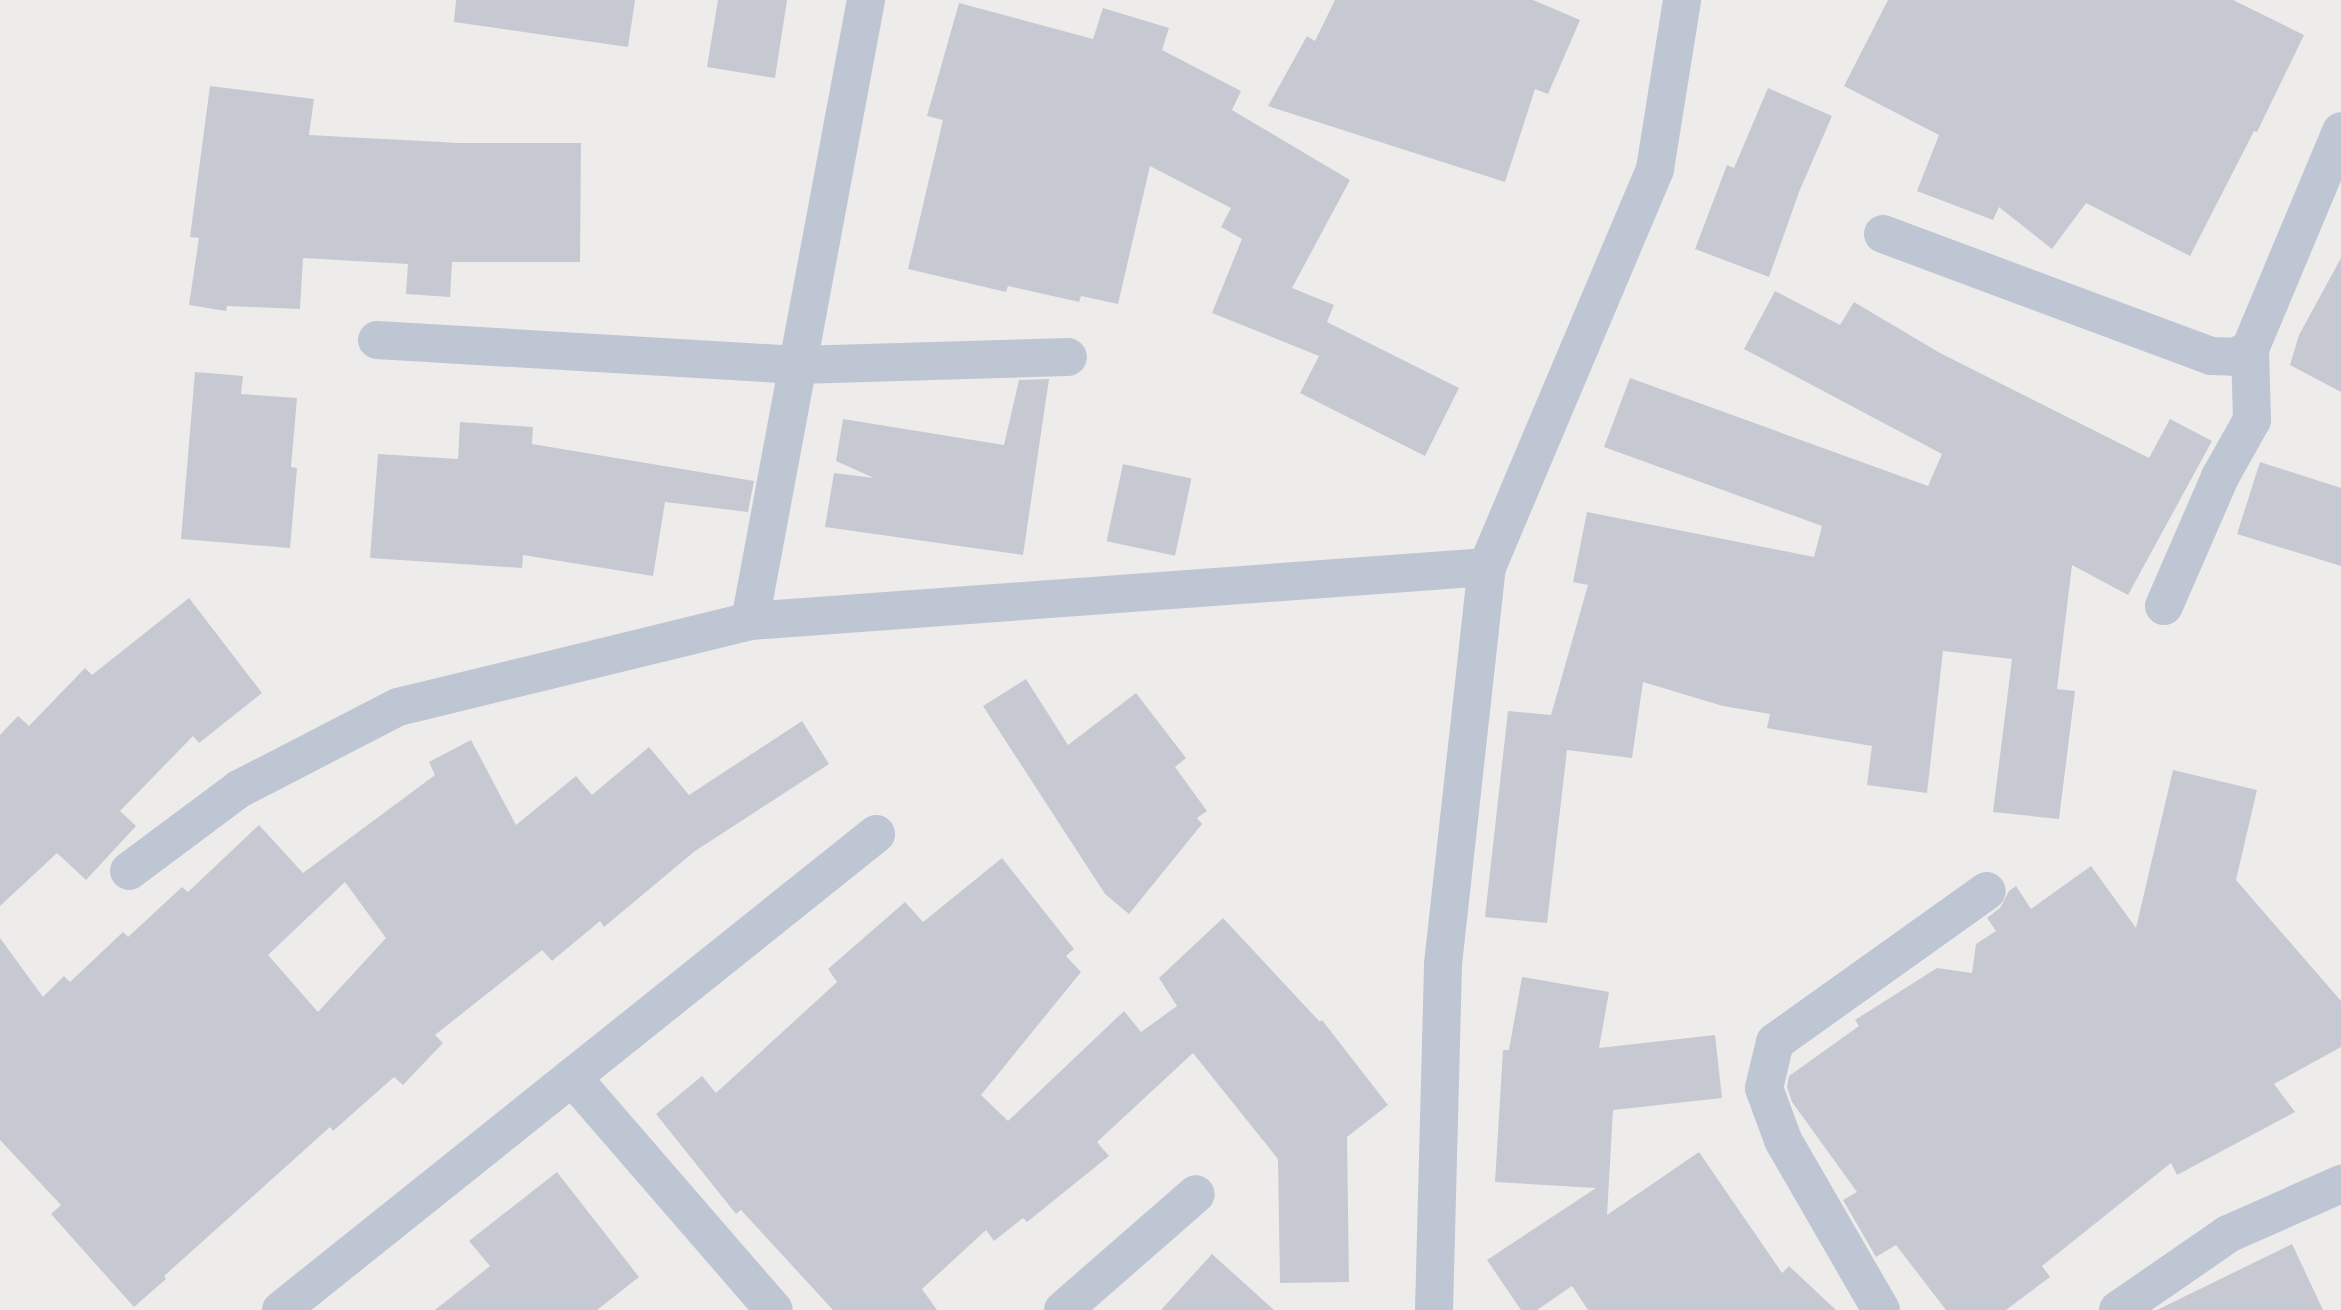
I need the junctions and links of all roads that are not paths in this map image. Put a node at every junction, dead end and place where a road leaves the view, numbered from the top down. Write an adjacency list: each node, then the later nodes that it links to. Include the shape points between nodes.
1 (866, 0): 9 (street)
2 (1682, 0): 10 (street, via 1655,169)
3 (2341, 131): 4 (street)
4 (2331, 178): 7 (street)
5 (1883, 234): 7 (street, via 2211,356 2235,357)
6 (377, 340): 9 (street)
7 (2250, 349): 11 (street, via 2252,420 2220,477)
8 (1068, 357): 9 (street)
9 (798, 365): 12 (street)
10 (1487, 567): 12 (street); 22 (street, via 1443,964)
11 (2164, 606)
12 (750, 621): 14 (street, via 398,708 239,789)
13 (876, 834): 16 (street)
14 (129, 871)
15 (1987, 891): 23 (street, via 1775,1042 1764,1088 1783,1140)
16 (572, 1077): 19 (street); 20 (street)
17 (2341, 1184): 24 (street, via 2228,1234)
18 (1196, 1194): 21 (street)
19 (281, 1310)
20 (774, 1310)
21 (1063, 1310)
22 (1434, 1310)
23 (1881, 1310)
24 (2118, 1310)

